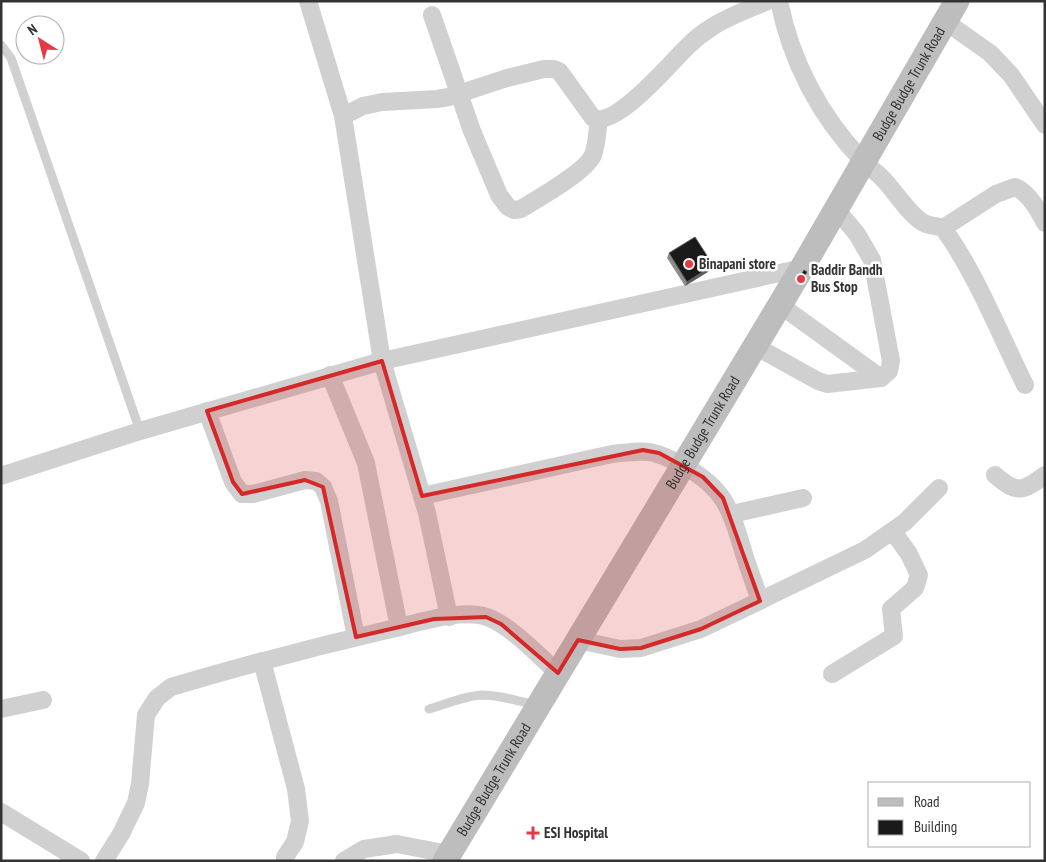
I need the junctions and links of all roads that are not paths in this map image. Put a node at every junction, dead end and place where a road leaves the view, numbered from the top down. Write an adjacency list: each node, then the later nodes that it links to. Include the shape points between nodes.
1 (308, 1): 8 (street)
2 (768, 1): 9 (street, via 712,27 621,110)
3 (779, 1): 11 (street, via 797,64 831,124)
4 (952, 12): 10 (street, via 1011,75); 11 (main road, Budge Budge Trunk Road)
5 (432, 15): 7 (street)
6 (1, 46): 23 (lane, via 11,58)
7 (460, 93): 8 (street, via 437,99 382,102 363,106); 9 (street, via 507,78 554,69 559,71 593,118); 9 (street, via 499,195 514,210 533,202 587,165 593,156)
8 (343, 116): 18 (street)
9 (599, 120)
10 (1045, 125)
11 (863, 162): 12 (main road, Budge Budge Trunk Road); 14 (street, via 881,176 917,219)
12 (836, 209): 15 (main road, Budge Budge Trunk Road); 20 (street, via 857,234 872,260 891,360 889,370)
13 (1045, 223): 14 (street, via 1027,195 1015,187 996,194)
14 (943, 228): 21 (street, via 970,272)
15 (802, 268): 16 (main road, Budge Budge Trunk Road); 18 (street)
16 (780, 305): 17 (main road, Budge Budge Trunk Road); 20 (street)
17 (755, 346): 20 (street, via 827,384); 24 (main road, Budge Budge Trunk Road)
18 (382, 361): 19 (street); 29 (street)
19 (330, 375): 22 (street); 35 (street, via 366,463)
20 (881, 378)
21 (1025, 386)
22 (206, 411): 23 (street); 36 (street, via 233,482 242,494 306,480 316,481 323,488 329,502)
23 (140, 431): 27 (street)
24 (683, 466): 29 (street, via 659,453 643,450); 31 (street, via 703,477 723,498); 37 (main road, Budge Budge Trunk Road)
25 (1045, 474): 26 (street, via 1030,486 1019,489 1009,487)
26 (995, 475)
27 (1, 476)
28 (940, 488): 32 (street)
29 (422, 496): 34 (street)
30 (803, 498): 31 (street)
31 (732, 514): 33 (street)
32 (888, 534): 33 (street, via 865,550); 40 (street, via 897,537 909,554 919,575 915,588 891,609 894,636)
33 (760, 601): 37 (street, via 701,629 641,648 620,649)
34 (449, 617): 35 (street); 39 (street, via 486,617 501,624)
35 (399, 627): 36 (street)
36 (356, 637): 38 (street)
37 (578, 640): 39 (main road, Budge Budge Trunk Road)
38 (262, 661): 48 (street, via 171,687 157,698 146,715 136,803); 49 (street, via 296,789 300,821 295,842)
39 (558, 673): 42 (main road, Budge Budge Trunk Road)
40 (832, 674)
41 (43, 700): 43 (street)
42 (539, 705): 44 (lane, via 482,695); 46 (main road, Budge Budge Trunk Road)
43 (1, 709)
44 (429, 709)
45 (1, 812): 47 (street)
46 (447, 857): 50 (street, via 397,844 364,848)
47 (81, 861)
48 (104, 861)
49 (285, 861)
50 (344, 861)

